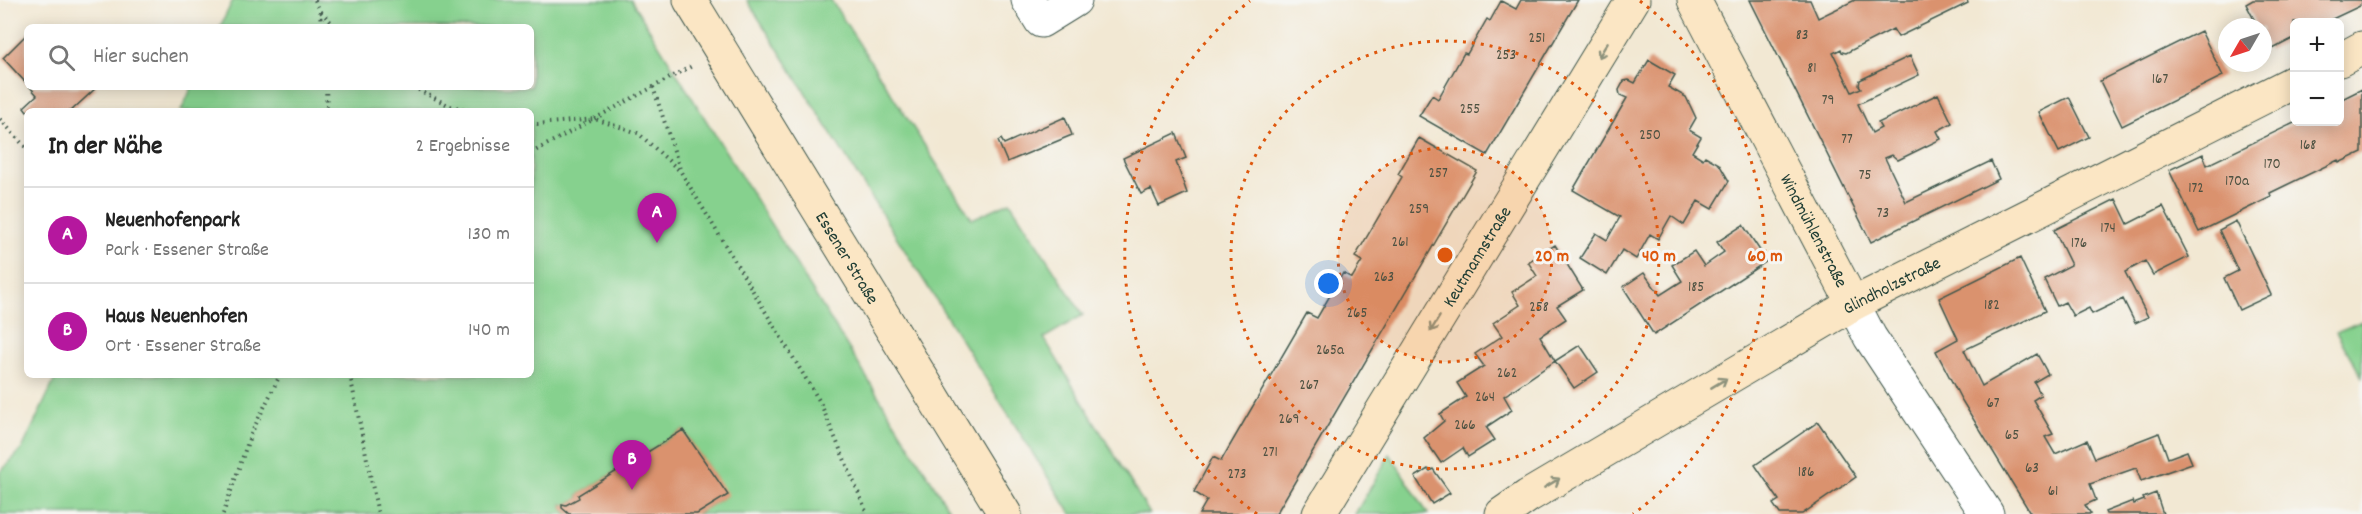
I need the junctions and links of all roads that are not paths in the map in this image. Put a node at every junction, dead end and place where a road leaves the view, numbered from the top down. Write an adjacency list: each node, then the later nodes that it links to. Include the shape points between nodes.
1 (690, 0): 10 (street, Essener Straße)
2 (1028, 0): 3 (street, via 1041,21)
3 (1075, 0)
4 (1633, 0): 11 (street, Keutmannstraße, one-way to 11)
5 (1694, 0): 9 (street, Windmühlenstraße)
6 (2362, 48): 7 (street)
7 (2344, 58)
8 (2290, 85): 9 (street, Glindholzstraße)
9 (1853, 304): 12 (street, Glindholzstraße, one-way to 9); 13 (street, Windmühlenstraße, via 1870,337)
10 (1005, 514)
11 (1319, 514)
12 (1502, 514)
13 (1987, 514)

